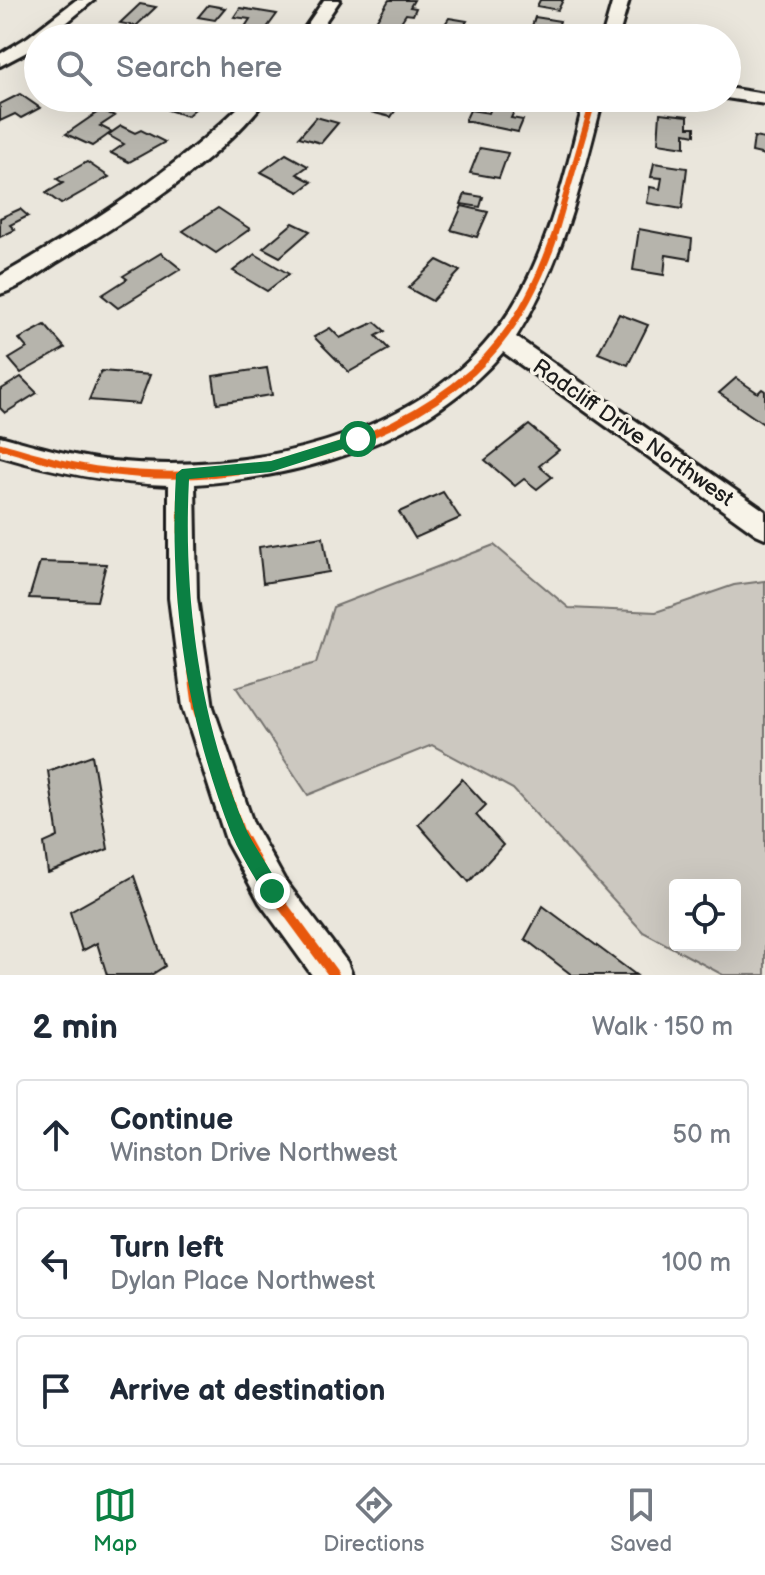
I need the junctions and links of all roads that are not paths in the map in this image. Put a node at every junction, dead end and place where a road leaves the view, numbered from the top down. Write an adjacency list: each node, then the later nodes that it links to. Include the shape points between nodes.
1 (86, 0): 4 (street)
2 (332, 0): 5 (street)
3 (621, 0): 6 (street)
4 (56, 24)
5 (316, 24)
6 (614, 24)
7 (24, 47): 8 (street)
8 (0, 61)
9 (741, 95): 10 (street)
10 (765, 99)
11 (244, 112): 13 (street, via 216,140 110,221)
12 (590, 112): 14 (street, via 544,265)
13 (0, 286)
14 (501, 339): 16 (street, via 458,383 368,435 271,466); 17 (street, Radcliff Drive Northwest)
15 (0, 446): 16 (street, via 66,466)
16 (182, 474): 18 (street, via 183,598 198,707 239,831 272,891)
17 (765, 526)
18 (334, 975)

